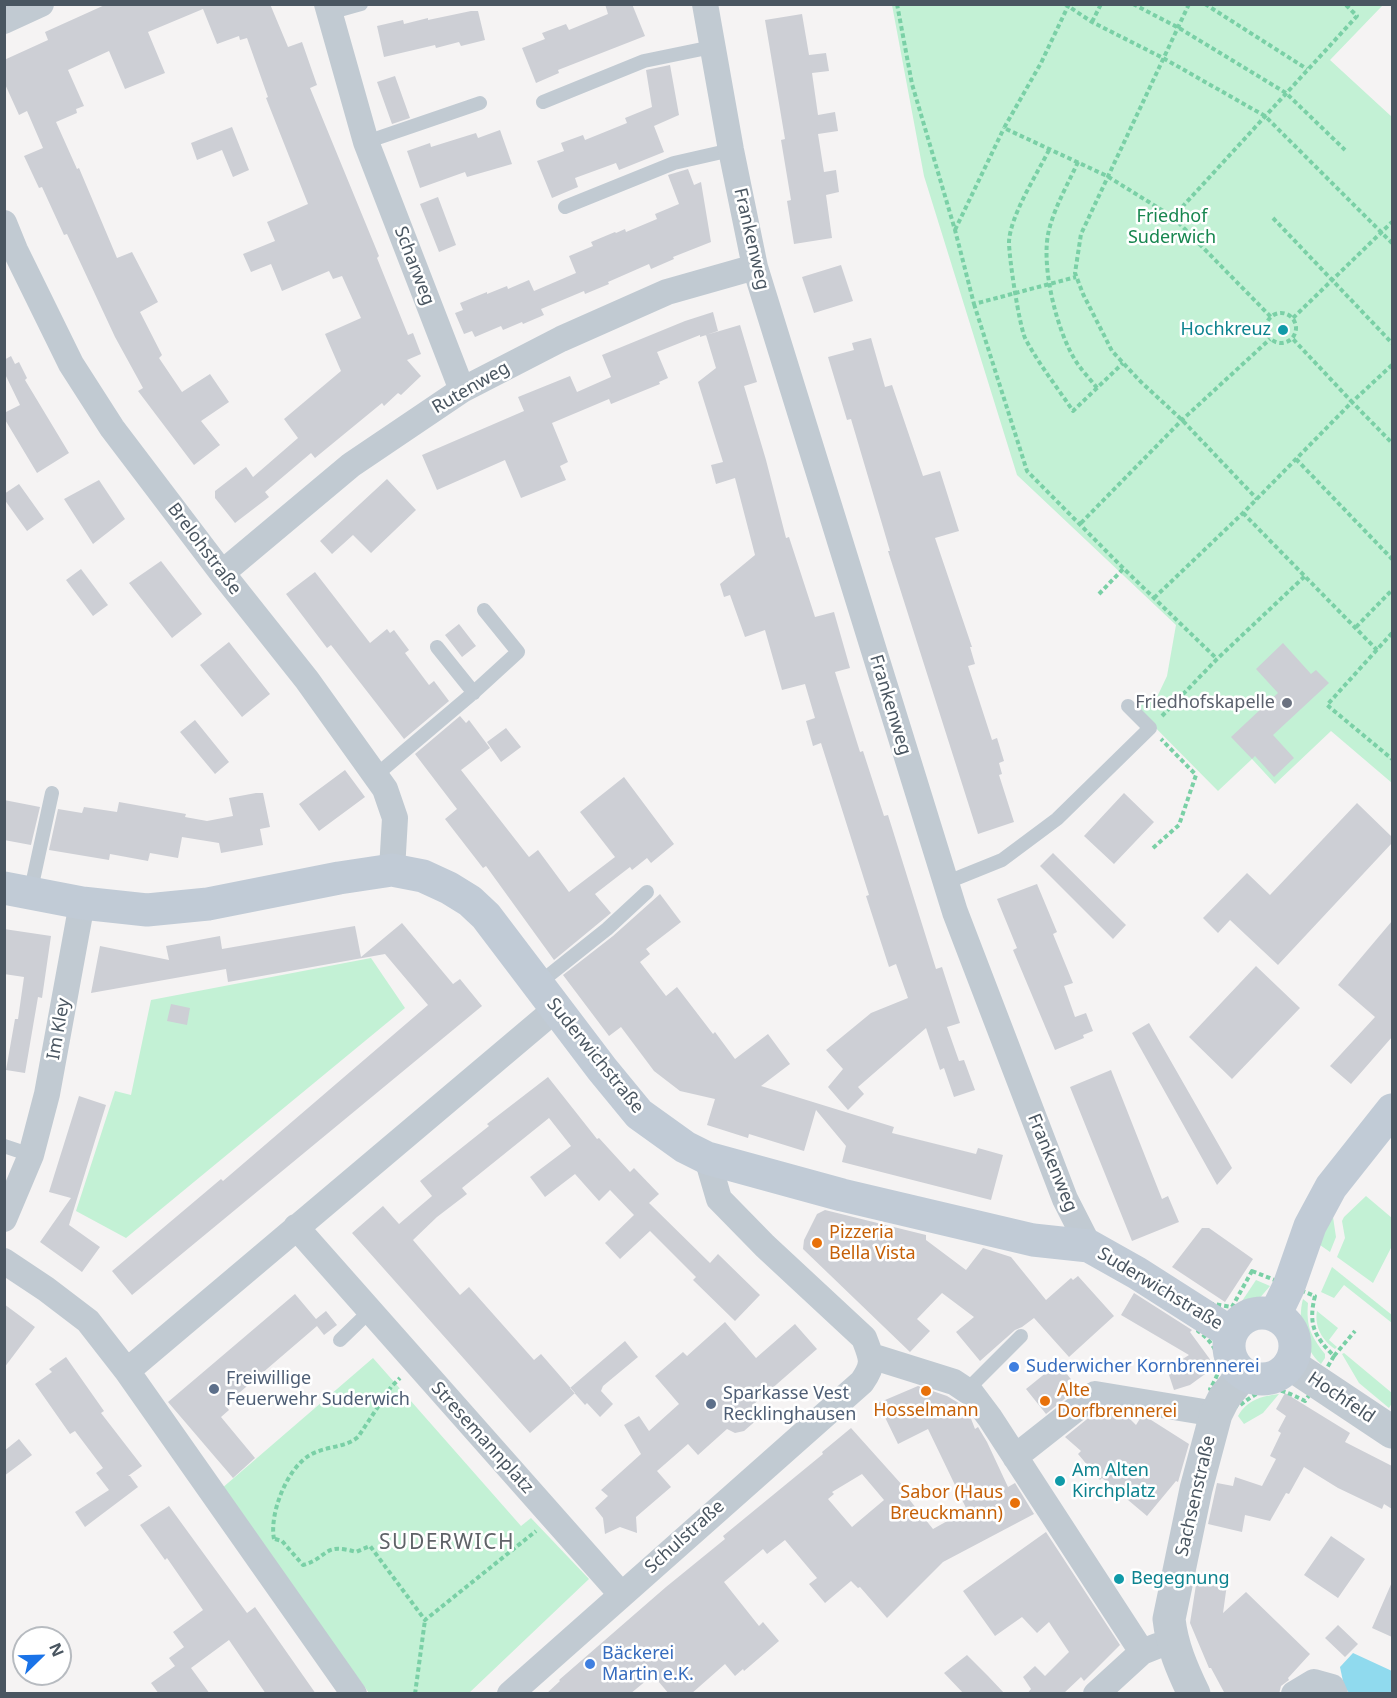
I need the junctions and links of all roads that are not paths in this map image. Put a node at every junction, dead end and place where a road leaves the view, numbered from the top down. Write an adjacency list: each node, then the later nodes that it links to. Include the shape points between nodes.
1 (41, 4): 5 (street)
2 (361, 4): 4 (lane, Scharweg)
3 (705, 4): 6 (street, Frankenweg)
4 (328, 9): 9 (street, Scharweg)
5 (4, 21)
6 (712, 47): 7 (lane, via 644,61); 10 (street, Frankenweg)
7 (543, 102)
8 (480, 103): 9 (lane)
9 (366, 142): 15 (street, Scharweg)
10 (731, 150): 11 (lane, via 674,163); 14 (street, Frankenweg)
11 (565, 207)
12 (4, 223): 13 (street, Brelohstraße)
13 (10, 253): 16 (street, Brelohstraße, via 111,428)
14 (755, 267): 15 (street, Rutenweg, via 668,292 561,339); 24 (street, Frankenweg)
15 (462, 390): 16 (street, Rutenweg, via 351,465)
16 (222, 573): 21 (street, Brelohstraße, via 307,680)
17 (484, 610): 19 (lane, via 518,652)
18 (437, 647): 19 (lane)
19 (474, 693): 21 (lane)
20 (1128, 706): 24 (lane, via 1150,728 1057,819 1002,860)
21 (375, 776): 23 (street, Brelohstraße, via 385,789 395,818)
22 (52, 793): 25 (lane)
23 (392, 870): 27 (main road, Suderwichstraße, via 208,904 147,910); 28 (main road, Suderwichstraße, via 423,876 470,901)
24 (945, 883): 35 (street, Frankenweg, via 1065,1199)
25 (17, 891): 27 (main road, Suderwichstraße)
26 (647, 892): 28 (lane, via 607,929)
27 (82, 903): 31 (street, Im Kley, via 47,1094)
28 (547, 996): 32 (main road, Suderwichstraße, via 639,1114); 34 (street)
29 (1392, 1110): 38 (main road, via 1332,1187 1310,1226 1307,1295)
30 (4, 1146): 31 (lane)
31 (31, 1155): 33 (street, Im Kley)
32 (707, 1158): 35 (main road, Suderwichstraße, via 1033,1240); 42 (street, via 719,1199 864,1338)
33 (4, 1219)
34 (296, 1227): 37 (street, Stresemannplatz); 44 (street)
35 (1089, 1246): 39 (main road, Suderwichstraße)
36 (4, 1261): 44 (street, via 88,1321)
37 (370, 1311): 41 (lane); 50 (street, Stresemannplatz)
38 (1275, 1315): 39 (main road, via 1249,1314 1238,1322); 43 (main road, via 1290,1327 1294,1336 1296,1346)
39 (1218, 1324): 45 (main road, via 1228,1342 1231,1360)
40 (1022, 1336): 46 (lane)
41 (340, 1340)
42 (871, 1356): 46 (street, via 954,1382); 50 (street, Schulstraße, via 871,1369 862,1382)
43 (1290, 1364): 45 (main road, via 1268,1379); 48 (street, Hochfeld, via 1326,1370)
44 (127, 1371): 53 (street, via 265,1546)
45 (1243, 1374): 47 (street, Sachsenstraße)
46 (966, 1391): 49 (street, via 990,1418)
47 (1216, 1414): 49 (street, via 1095,1394); 51 (street, Sachsenstraße, via 1172,1600)
48 (1392, 1432)
49 (1015, 1457): 52 (street)
50 (621, 1594): 54 (street, Schulstraße)
51 (1172, 1640): 52 (street); 56 (street, Sachsenstraße)
52 (1142, 1652): 55 (street)
53 (354, 1694)
54 (510, 1694)
55 (1096, 1694)
56 (1194, 1694)
57 (1294, 1694): 58 (street, via 1314,1682 1332,1687)
58 (1335, 1694)

